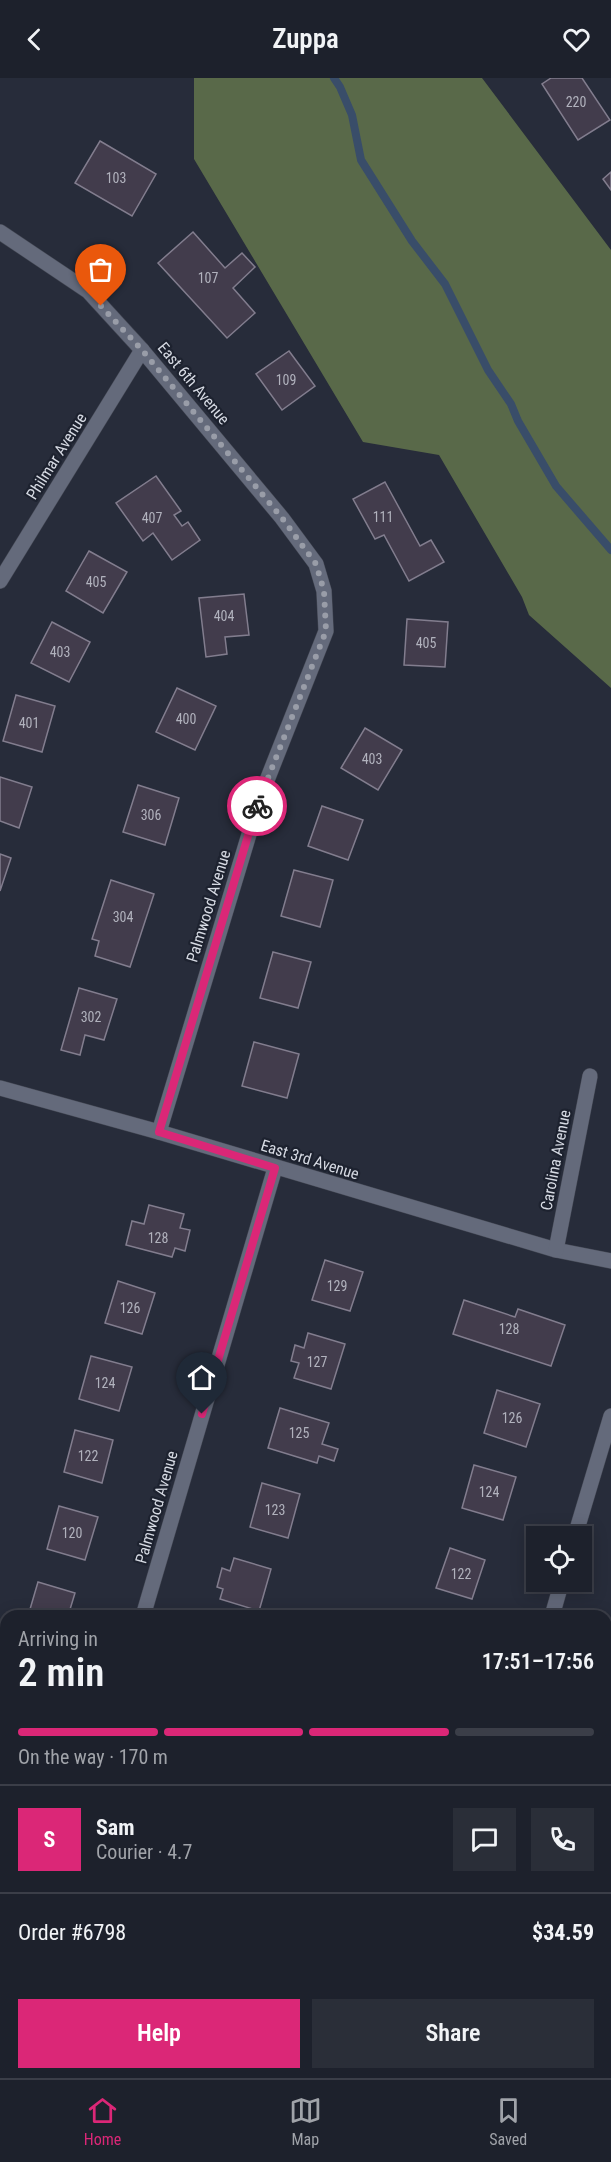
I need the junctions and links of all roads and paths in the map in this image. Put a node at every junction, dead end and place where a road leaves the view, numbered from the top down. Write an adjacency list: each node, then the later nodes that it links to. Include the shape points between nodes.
1 (0, 232): 2 (street, East 6th Avenue, via 88,291)
2 (142, 350): 3 (street, Philmar Avenue); 4 (street, East 6th Avenue, via 282,518 316,564)
3 (0, 581)
4 (324, 591): 7 (street, Palmwood Avenue, via 326,631 260,798)
5 (590, 1076): 9 (street, Carolina Avenue)
6 (0, 1088): 7 (street, East 3rd Avenue)
7 (159, 1132): 8 (street, East 3rd Avenue)
8 (275, 1168): 9 (street, East 3rd Avenue); 14 (street, Palmwood Avenue)
9 (556, 1250): 10 (street, East 3rd Avenue)
10 (611, 1261)
11 (611, 1416): 12 (street)
12 (578, 1526)
13 (559, 1592): 15 (street)
14 (145, 1610)
15 (554, 1610)

